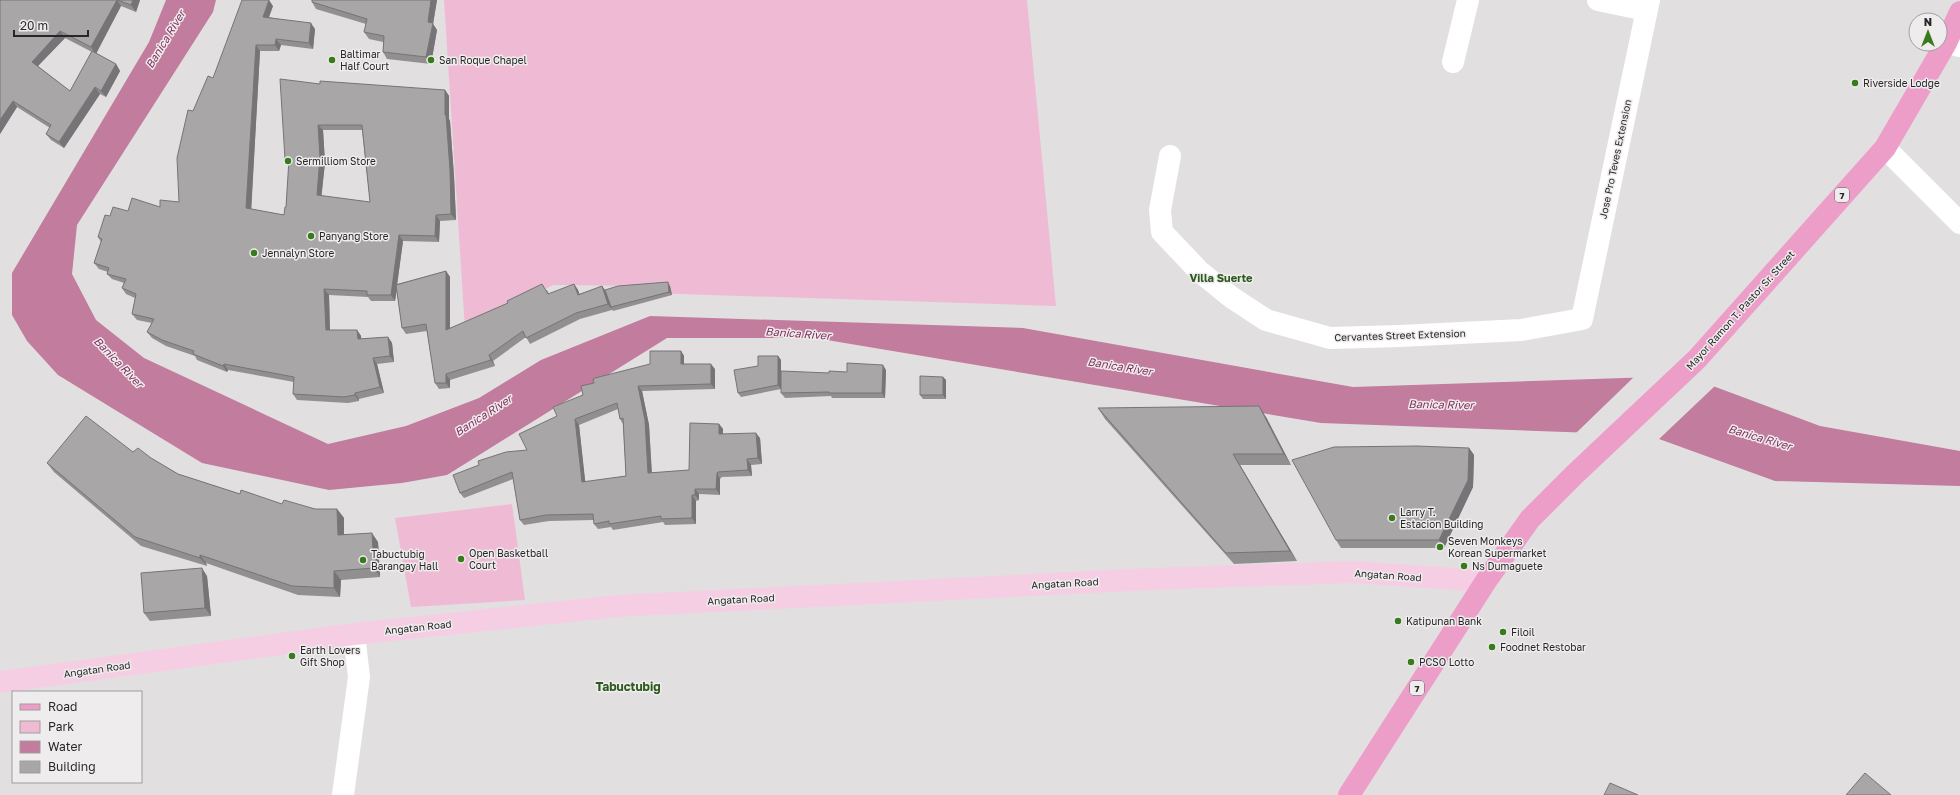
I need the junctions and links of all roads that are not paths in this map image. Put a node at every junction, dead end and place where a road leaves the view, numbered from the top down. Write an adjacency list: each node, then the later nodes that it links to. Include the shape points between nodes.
1 (1468, 0): 6 (street)
2 (1598, 0): 3 (street)
3 (1648, 5): 10 (street, Jose Pro Teves Extension)
4 (1960, 12): 5 (main road, Mayor Ramon T. Pastor Sr. Street / 7)
5 (1953, 45): 7 (main road, Mayor Ramon T. Pastor Sr. Street / 7)
6 (1453, 62)
7 (1884, 148): 9 (street); 11 (main road, Mayor Ramon T. Pastor Sr. Street / 7, via 1697,359 1530,519)
8 (1170, 156): 10 (street, Cervantes Street Extension, via 1160,210 1162,232 1199,271 1231,297 1266,320 1330,338 1522,330)
9 (1960, 223)
10 (1582, 319)
11 (1486, 581): 12 (main road, Angatan Road, via 1353,572 1151,579 618,606); 15 (main road, 7)
12 (354, 634): 13 (main road, Angatan Road); 14 (street, via 359,677)
13 (0, 682)
14 (343, 795)
15 (1349, 795)

